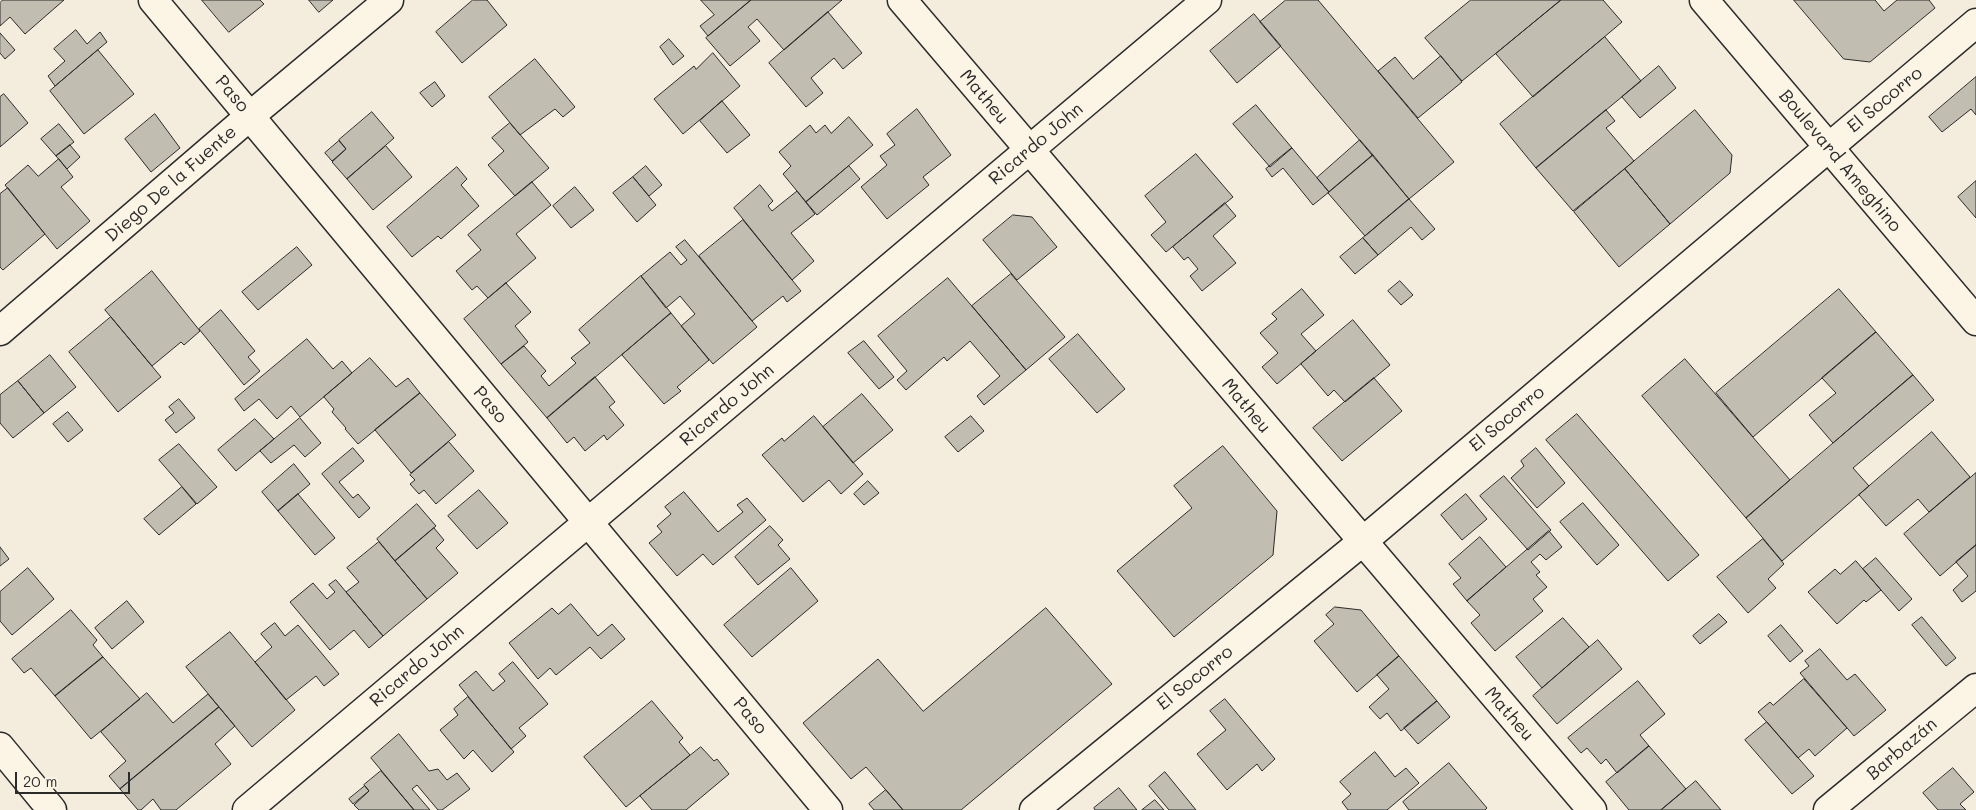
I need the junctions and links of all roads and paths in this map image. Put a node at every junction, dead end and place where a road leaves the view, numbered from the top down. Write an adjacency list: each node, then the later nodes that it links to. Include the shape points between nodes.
1 (153, 0): 7 (street, Paso)
2 (388, 0): 7 (street, Diego De la Fuente)
3 (902, 0): 9 (street, Matheu)
4 (1207, 0): 9 (street, Ricardo John)
5 (1704, 0): 8 (street, Boulevard Ameghino)
6 (1976, 23): 8 (street, El Socorro)
7 (250, 116): 11 (street, Diego De la Fuente); 12 (street, Paso)
8 (1829, 147): 10 (street, Boulevard Ameghino); 13 (street, El Socorro)
9 (1029, 150): 12 (street, Ricardo John); 13 (street, Matheu)
10 (1976, 321)
11 (0, 331)
12 (587, 523): 17 (street, Ricardo John); 18 (street, Paso)
13 (1362, 542): 19 (street, El Socorro); 20 (street, Matheu)
14 (1976, 688): 21 (street, Barbazán)
15 (0, 746): 16 (street)
16 (52, 810)
17 (247, 810)
18 (828, 810)
19 (1034, 810)
20 (1592, 810)
21 (1828, 810)

